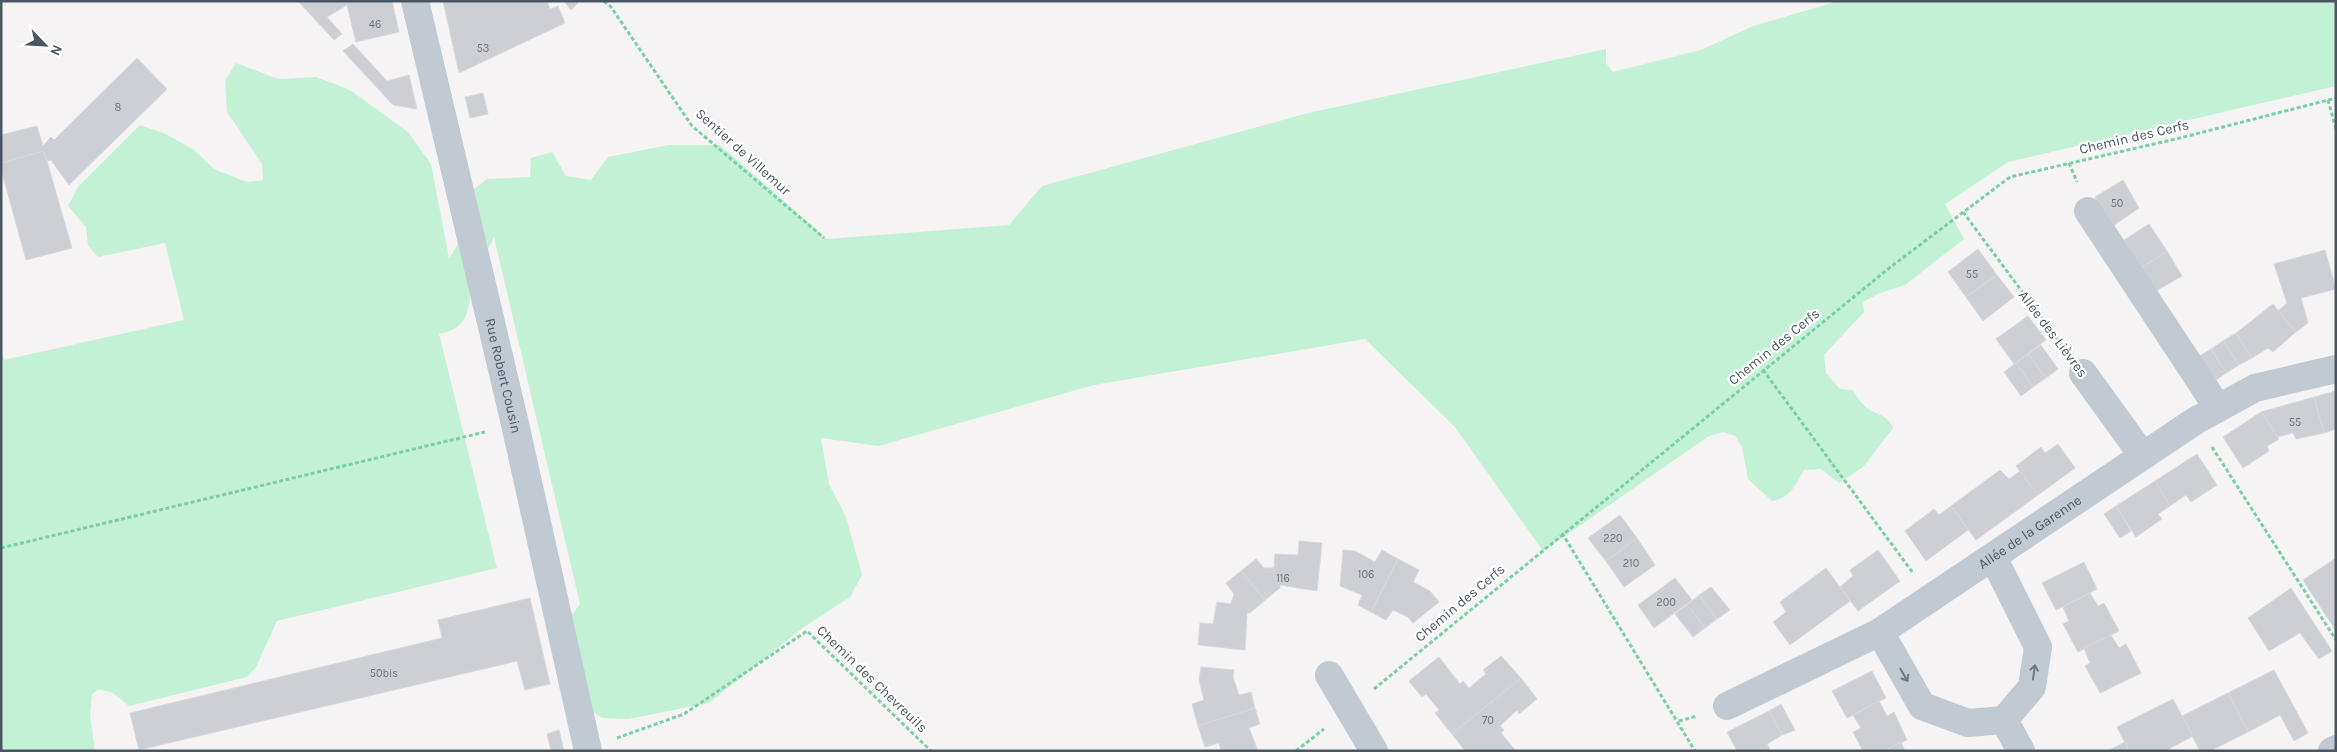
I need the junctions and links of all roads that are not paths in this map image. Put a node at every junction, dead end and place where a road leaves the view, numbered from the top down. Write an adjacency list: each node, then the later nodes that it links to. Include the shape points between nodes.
1 (415, 1): 13 (street, Rue Robert Cousin)
2 (2088, 210): 5 (street)
3 (2336, 369): 5 (street, Allée de la Garenne, via 2255,388)
4 (2083, 373): 6 (street, Allée des Lièvres)
5 (2207, 414): 6 (street, Allée de la Garenne)
6 (2143, 456): 7 (street, Allée de la Garenne)
7 (1993, 557): 8 (street, Allée de la Garenne); 11 (street, one-way to 7, via 2032,687 2038,647)
8 (1880, 632): 10 (street, Allée de la Garenne); 11 (street, one-way to 11, via 1922,706 1968,723)
9 (1328, 675): 14 (street)
10 (1727, 706)
11 (2004, 720): 15 (street)
12 (2336, 749): 16 (street)
13 (588, 751)
14 (1374, 751)
15 (2020, 751)
16 (2332, 751)

